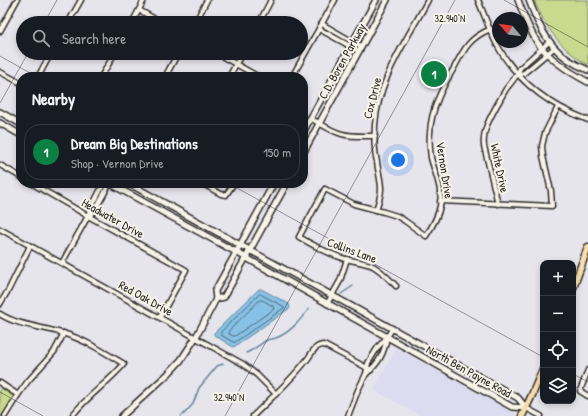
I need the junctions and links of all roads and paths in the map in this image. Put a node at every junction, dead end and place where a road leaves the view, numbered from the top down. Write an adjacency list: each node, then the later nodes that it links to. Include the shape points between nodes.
1 (17, 0): 23 (street)
2 (81, 0): 16 (street)
3 (144, 0): 15 (street)
4 (207, 0): 19 (street)
5 (271, 0): 20 (street)
6 (335, 0): 21 (street)
7 (376, 0): 25 (street, C.D. Boren Parkway)
8 (387, 0): 29 (street, C.D. Boren Parkway)
9 (428, 0): 58 (street, Cox Drive, via 385,81 377,112)
10 (478, 0): 22 (street)
11 (518, 0): 14 (street)
12 (529, 0): 13 (street)
13 (531, 6): 14 (street); 24 (street)
14 (521, 9): 27 (street)
15 (139, 10): 17 (street); 18 (street)
16 (72, 16)
17 (136, 16)
18 (150, 16)
19 (199, 16)
20 (263, 16)
21 (320, 26): 25 (street); 26 (street)
22 (491, 29): 46 (street, via 501,52); 71 (street, Vernon Drive, via 475,37 465,48 440,93 433,112 430,146 440,188)
23 (0, 31)
24 (550, 41): 27 (street, White Drive); 28 (street)
25 (352, 44): 29 (street); 51 (street, C.D. Boren Parkway)
26 (308, 48)
27 (542, 48): 30 (street); 46 (street, White Drive, via 520,68)
28 (554, 48): 30 (street, White Drive); 38 (street)
29 (360, 49): 56 (street, C.D. Boren Parkway)
30 (547, 53): 46 (street, White Drive, via 524,73); 48 (street, via 570,72)
31 (48, 60): 40 (street)
32 (111, 60): 41 (street)
33 (174, 60): 42 (street)
34 (229, 60): 37 (street)
35 (238, 60): 37 (street)
36 (301, 60): 45 (street)
37 (236, 64): 43 (street); 44 (street)
38 (588, 70)
39 (0, 72): 47 (street)
40 (41, 72)
41 (105, 72)
42 (168, 72)
43 (232, 72)
44 (250, 72)
45 (295, 72)
46 (518, 75): 49 (street); 72 (street, White Drive, via 505,91 489,119 484,135 485,150)
47 (16, 80)
48 (588, 82)
49 (558, 107): 52 (street); 72 (street, via 545,132 542,146 552,206)
50 (0, 112): 53 (street)
51 (310, 118): 54 (street, C.D. Boren Parkway); 56 (street)
52 (588, 120)
53 (16, 121)
54 (308, 122)
55 (0, 123): 57 (street)
56 (320, 123): 58 (street, via 345,135); 59 (street, C.D. Boren Parkway)
57 (16, 132)
58 (375, 136): 73 (street, Cox Drive, via 381,189)
59 (308, 144)
60 (2, 166): 61 (street); 62 (street)
61 (0, 172)
62 (16, 174)
63 (40, 188): 74 (street, Headwater Drive)
64 (106, 188): 74 (street, via 94,212)
65 (117, 188): 80 (street, North Ben Payne Road)
66 (137, 188): 76 (street, North Ben Payne Road)
67 (210, 188): 68 (street, via 226,195)
68 (231, 188)
69 (271, 188): 76 (street)
70 (284, 188): 79 (street)
71 (440, 201): 72 (street); 73 (street, Vernon Drive, via 436,218 426,236 397,216)
72 (498, 204)
73 (376, 210): 82 (street, Collins Lane, via 354,204 325,189 298,237)
74 (88, 216): 83 (street); 91 (street, Headwater Drive, via 186,270)
75 (0, 229): 77 (street, Red Oak Drive)
76 (240, 244): 79 (street, North Ben Payne Road); 80 (street)
77 (30, 246): 83 (street, Red Oak Drive); 88 (street)
78 (588, 247): 84 (main road)
79 (250, 250): 81 (street); 86 (street, North Ben Payne Road)
80 (236, 252): 81 (street, North Ben Payne Road); 87 (street, via 215,291)
81 (245, 258): 87 (street, via 224,297); 89 (street, North Ben Payne Road)
82 (347, 259): 85 (street, Collins Lane, via 374,267); 86 (street)
83 (62, 264): 91 (street, Red Oak Drive)
84 (576, 280)
85 (396, 286)
86 (332, 296): 89 (street); 92 (street, North Ben Payne Road)
87 (216, 299): 94 (street)
88 (0, 304)
89 (327, 304): 95 (street, North Ben Payne Road)
90 (0, 314): 93 (street, via 14,321)
91 (160, 317): 94 (street, Red Oak Drive)
92 (392, 329): 95 (street); 98 (street, North Ben Payne Road)
93 (64, 333): 103 (street, via 51,356); 107 (street, via 83,340 124,364 88,397)
94 (196, 337): 102 (street, Red Oak Drive, via 243,364); 108 (street, via 168,374)
95 (387, 337): 96 (street, via 368,363); 96 (street, via 384,350 375,367); 101 (street, North Ben Payne Road)
96 (369, 369): 102 (street, via 324,345 319,345); 110 (street)
97 (588, 370): 104 (street, via 580,391)
98 (477, 376): 101 (street); 105 (street, North Ben Payne Road, via 518,398)
99 (540, 376): 105 (main road)
100 (0, 382): 103 (street)
101 (472, 385): 105 (street, North Ben Payne Road, via 512,407)
102 (276, 394): 109 (street)
103 (18, 395): 106 (street)
104 (588, 396)
105 (526, 408): 111 (main road); 112 (street)
106 (5, 416)
107 (72, 416)
108 (122, 416)
109 (253, 416)
110 (348, 416)
111 (522, 416)
112 (542, 416)

